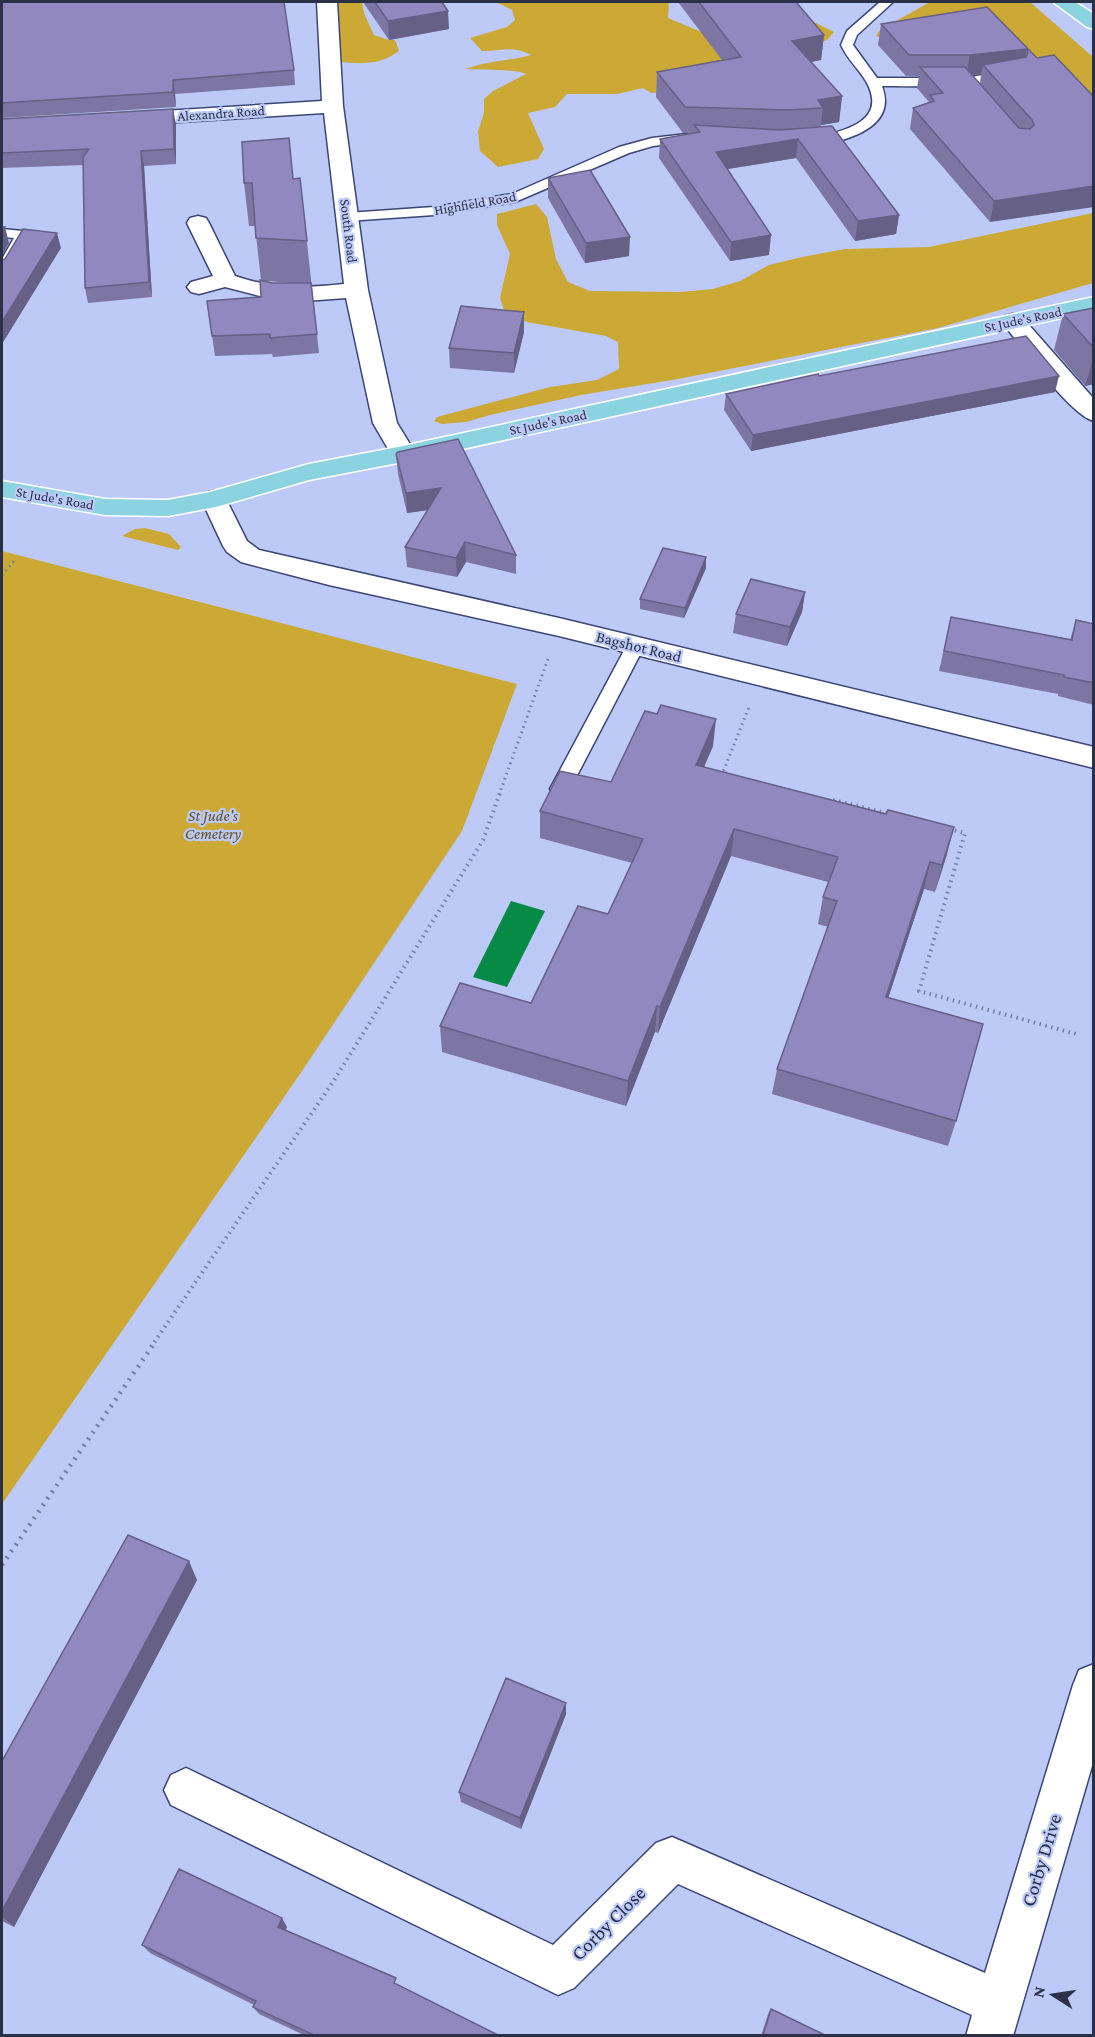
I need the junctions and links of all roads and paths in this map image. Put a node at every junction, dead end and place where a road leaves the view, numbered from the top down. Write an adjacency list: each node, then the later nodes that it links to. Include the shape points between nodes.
1 (327, 2): 7 (street, South Road)
2 (887, 2): 6 (lane, via 848,40 850,52)
3 (1063, 2): 4 (main road)
4 (1089, 23)
5 (1016, 73): 6 (lane, via 970,87)
6 (873, 82): 10 (lane, via 879,107 868,123 843,136)
7 (333, 106): 8 (street, Alexandra Road); 11 (street, South Road)
8 (107, 120)
9 (699, 137): 11 (lane, Highfield Road, via 624,150 514,198 379,217)
10 (800, 143)
11 (346, 217): 17 (street, South Road)
12 (198, 223): 15 (street)
13 (2, 233): 14 (lane, via 23,235)
14 (2, 270)
15 (226, 280): 16 (street); 17 (street, via 279,295)
16 (199, 287)
17 (356, 290): 21 (street, South Road, via 385,423)
18 (1094, 304): 19 (main road, St Jude's Road)
19 (1013, 321): 20 (street); 21 (main road, St Jude's Road)
20 (1094, 414)
21 (403, 454): 23 (main road, St Jude's Road, via 297,475)
22 (2, 489): 23 (main road, St Jude's Road, via 98,507 168,508)
23 (214, 499): 26 (street, Bagshot Road, via 236,546 250,556)
24 (14, 561): 25 (path)
25 (2, 575)
26 (559, 627): 27 (street, Bagshot Road); 36 (path, via 483,840 333,1082)
27 (636, 645): 28 (street, Bagshot Road); 31 (lane)
28 (761, 676): 29 (street, Bagshot Road); 30 (path, via 723,772)
29 (1094, 758)
30 (735, 775)
31 (560, 789)
32 (826, 798): 33 (path)
33 (896, 816)
34 (942, 828): 35 (path, via 965,833 919,991)
35 (1080, 1035)
36 (2, 1565)
37 (1094, 1685): 39 (street, Corby Drive)
38 (186, 1790): 39 (street, Corby Close, via 558,1972 672,1859)
39 (994, 2019)

